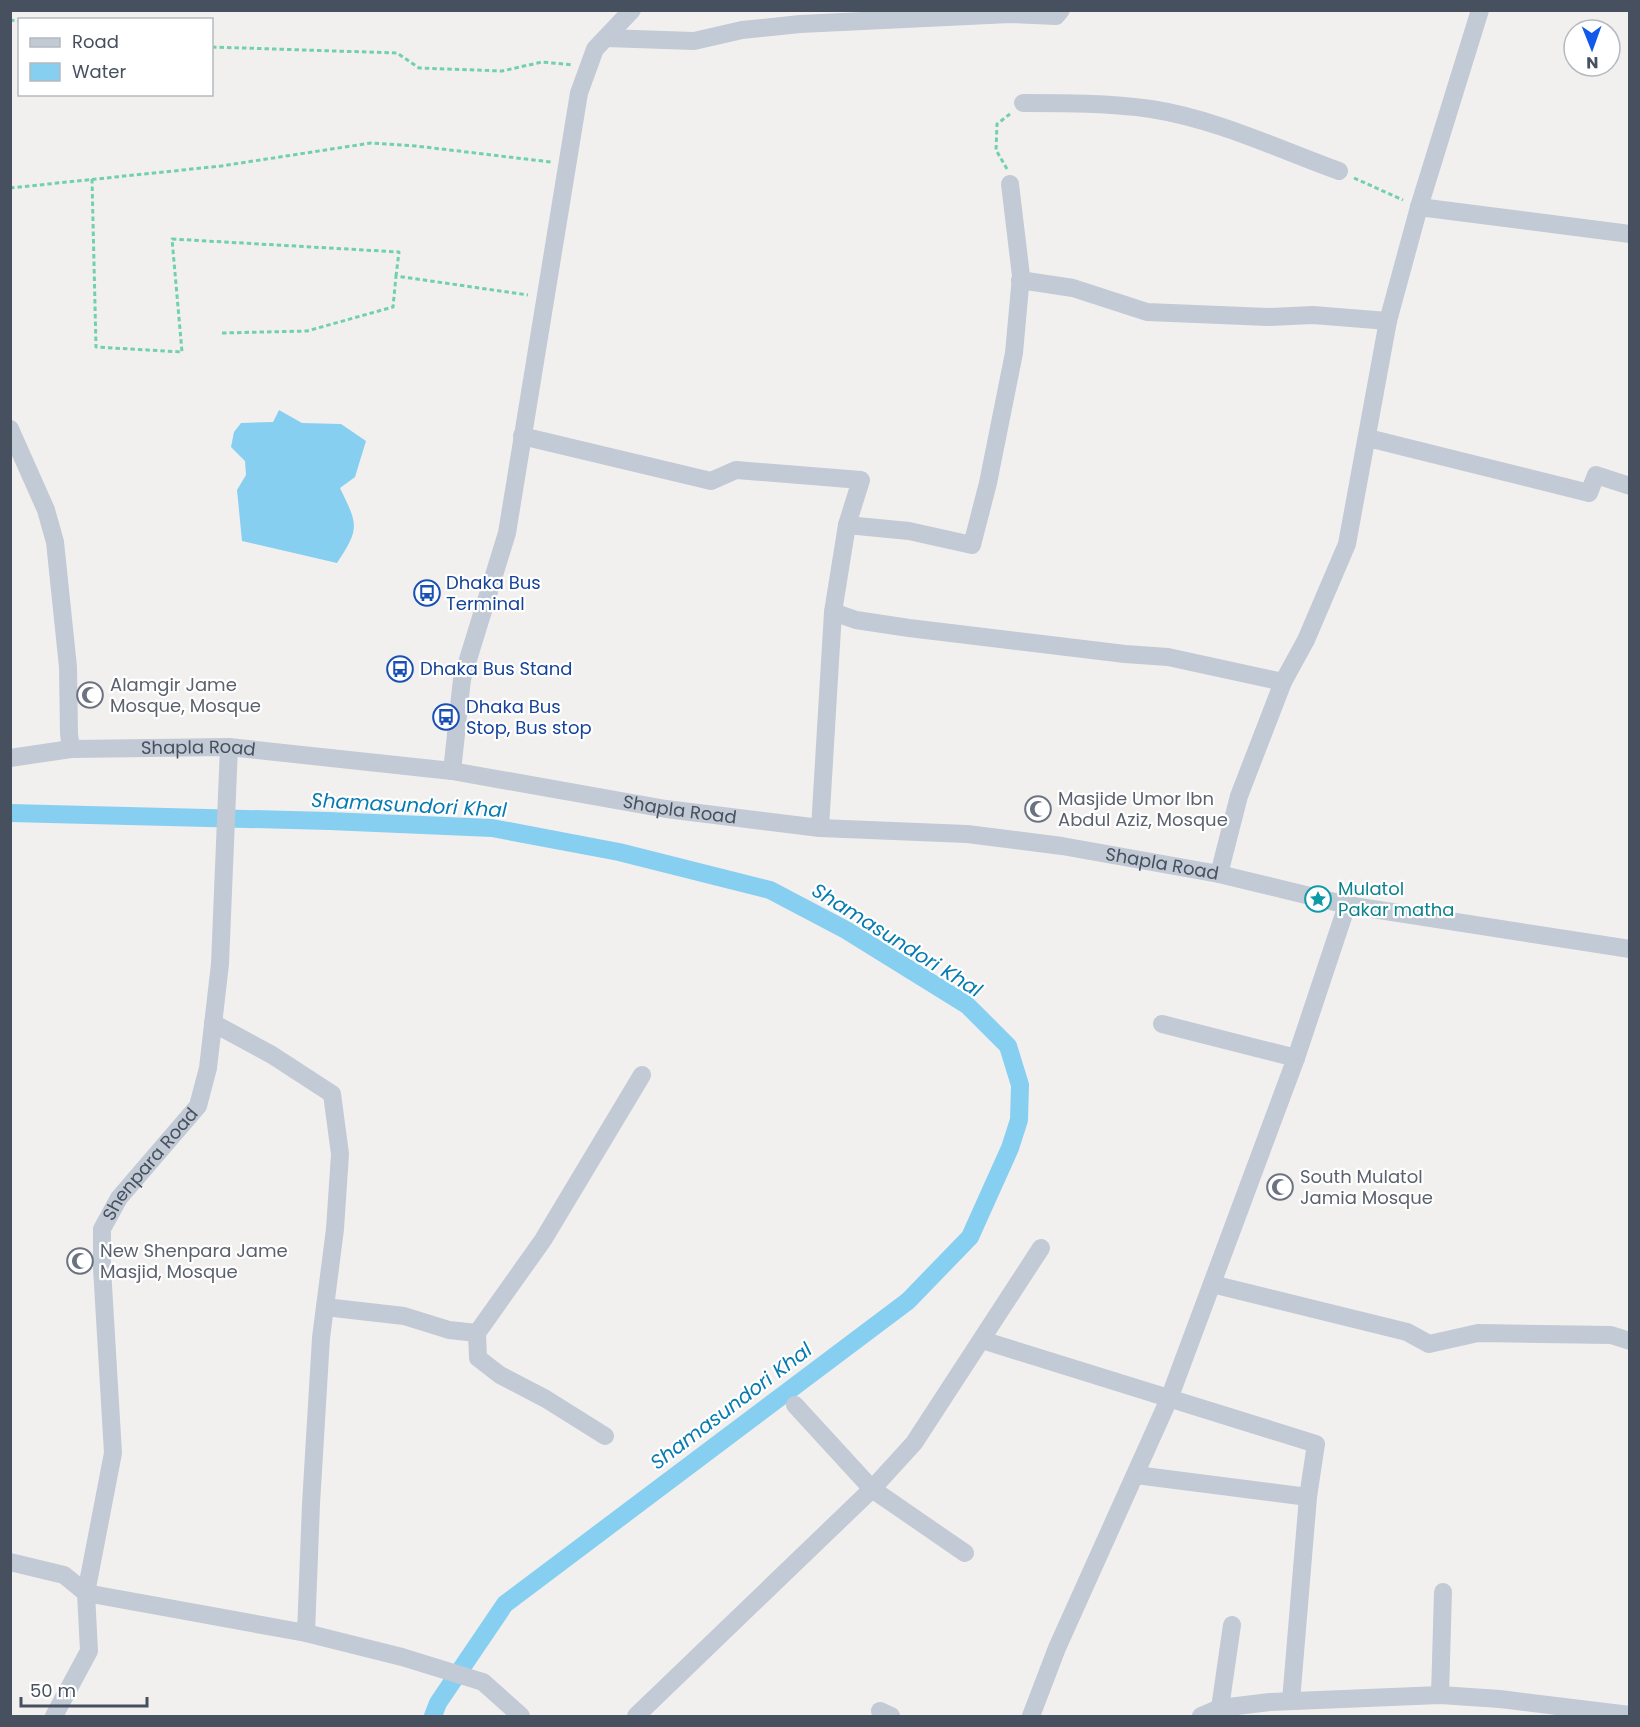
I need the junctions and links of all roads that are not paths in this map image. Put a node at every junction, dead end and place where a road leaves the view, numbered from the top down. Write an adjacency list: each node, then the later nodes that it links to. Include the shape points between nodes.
1 (632, 10): 4 (street)
2 (1061, 10): 4 (street, via 1056,16 1010,14 800,24 742,30 694,41)
3 (1480, 10): 8 (street)
4 (606, 38): 13 (street, via 595,49 579,93)
5 (1023, 103): 6 (street, via 1089,103 1152,109 1206,122)
6 (1339, 171)
7 (1010, 184): 10 (street)
8 (1419, 207): 9 (street); 11 (street)
9 (1629, 234)
10 (1020, 280): 11 (street, via 1073,288 1147,312 1313,315); 16 (street, via 1014,353 972,545 909,531)
11 (1388, 321): 14 (street)
12 (10, 429): 20 (street, via 46,510 55,542 68,666)
13 (522, 436): 16 (street, via 711,481 736,470 861,480); 22 (street, via 507,533 462,679)
14 (1368, 438): 15 (street, via 1589,493 1596,475); 18 (street, via 1347,544 1306,640)
15 (1629, 486)
16 (847, 525): 17 (street)
17 (833, 612): 18 (street, via 856,620 909,628 1168,657); 23 (street)
18 (1283, 682): 24 (street, via 1239,796)
19 (229, 747): 20 (street, Shapla Road); 22 (street, Shapla Road); 27 (street, Shenpara Road, via 220,964)
20 (71, 749): 21 (street, Shapla Road)
21 (10, 758)
22 (452, 771): 23 (street, Shapla Road, via 666,809)
23 (820, 828): 24 (street, Shapla Road, via 967,834 1062,846)
24 (1219, 874): 25 (street, Shapla Road)
25 (1347, 905): 26 (street, Shapla Road); 29 (street)
26 (1629, 949)
27 (213, 1023): 33 (street, via 332,1094 340,1154); 46 (street, Shenpara Road, via 208,1068 198,1106 119,1198 102,1228 113,1453)
28 (1162, 1024): 29 (street)
29 (1296, 1059): 32 (street)
30 (642, 1075): 34 (street, via 543,1240)
31 (1041, 1248): 35 (street)
32 (1212, 1284): 36 (street, via 1407,1332 1429,1344 1478,1333 1611,1335); 37 (street)
33 (325, 1307): 34 (street, via 404,1316 449,1330); 48 (street)
34 (477, 1333): 39 (street, via 478,1358)
35 (982, 1340): 37 (street); 41 (street, via 914,1443)
36 (1629, 1341)
37 (1169, 1398): 40 (street); 42 (street, via 1316,1444)
38 (795, 1405): 41 (street)
39 (605, 1436)
40 (1136, 1476): 42 (street); 58 (street, via 1057,1648)
41 (872, 1488): 43 (street); 57 (street)
42 (1308, 1497): 50 (street)
43 (965, 1553)
44 (10, 1562): 46 (street, via 64,1575)
45 (1443, 1592): 49 (street)
46 (86, 1593): 48 (street); 55 (street, Shenpara Road, via 89,1650)
47 (1232, 1625): 51 (street)
48 (306, 1633): 56 (street, via 402,1656 483,1682)
49 (1440, 1695): 50 (street); 52 (street)
50 (1291, 1701): 51 (street)
51 (1220, 1708): 59 (street)
52 (1499, 1708): 53 (street)
53 (1595, 1713): 54 (street)
54 (1629, 1715)
55 (54, 1716)
56 (521, 1716)
57 (636, 1716)
58 (1031, 1716)
59 (1201, 1716)

